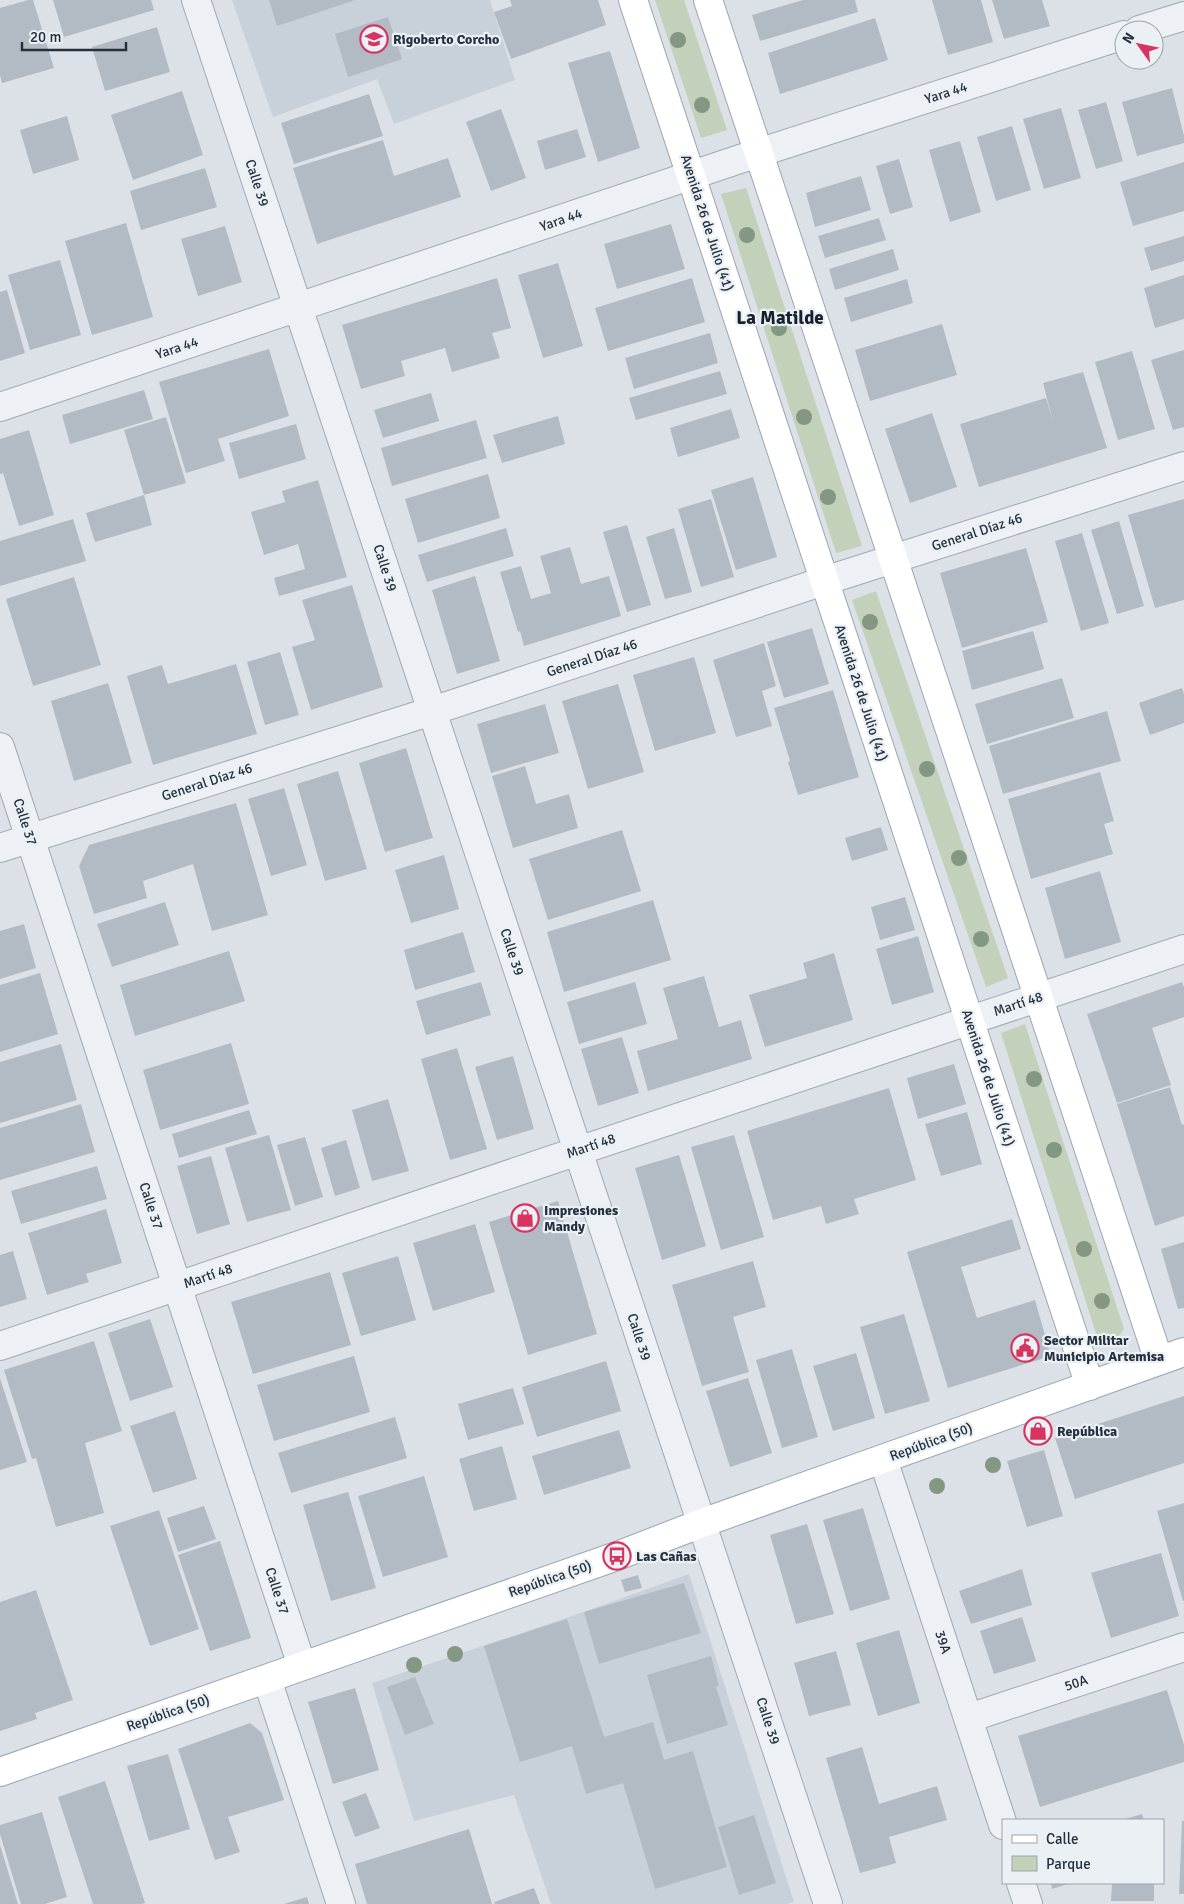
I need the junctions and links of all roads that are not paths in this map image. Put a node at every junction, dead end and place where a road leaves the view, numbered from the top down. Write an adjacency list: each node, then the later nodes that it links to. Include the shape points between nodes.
1 (196, 0): 9 (street, Calle 39)
2 (633, 0): 8 (main road, Avenida 26 de Julio (41))
3 (708, 0): 7 (main road)
4 (1180, 17): 5 (street)
5 (1164, 22)
6 (1114, 38): 7 (street, Yara 44)
7 (758, 154): 8 (street, Yara 44); 12 (main road)
8 (691, 176): 9 (street, Yara 44); 13 (main road, Avenida 26 de Julio (41))
9 (298, 308): 10 (street, Yara 44); 14 (street, Calle 39)
10 (0, 407)
11 (1184, 466): 12 (street, General Díaz 46)
12 (893, 559): 13 (street, General Díaz 46); 19 (main road)
13 (824, 581): 14 (street, General Díaz 46); 20 (main road, Avenida 26 de Julio (41))
14 (432, 710): 16 (street, General Díaz 46); 21 (street, Calle 39)
15 (0, 747): 16 (street, Calle 37)
16 (30, 838): 17 (street, General Díaz 46); 22 (street, Calle 37)
17 (0, 848)
18 (1184, 949): 19 (street, Martí 48)
19 (1039, 998): 20 (street, Martí 48); 24 (main road)
20 (969, 1020): 21 (street, Martí 48); 25 (main road, Avenida 26 de Julio (41))
21 (578, 1151): 22 (street, Martí 48); 27 (street, Calle 39)
22 (177, 1287): 23 (street, Martí 48); 29 (street, Calle 37)
23 (0, 1346)
24 (1172, 1357): 25 (main road, República (50))
25 (1090, 1386): 26 (main road, República (50))
26 (883, 1459): 27 (main road, República (50)); 31 (street, 39A)
27 (702, 1523): 29 (main road, República (50)); 36 (street, Calle 39)
28 (1184, 1647): 31 (street, 50A)
29 (302, 1666): 30 (main road, República (50))
30 (267, 1678): 32 (main road, República (50)); 35 (street)
31 (969, 1718): 33 (street, 39A)
32 (0, 1772)
33 (1002, 1822)
34 (1021, 1884): 37 (street)
35 (341, 1904)
36 (828, 1904)
37 (1028, 1904)

